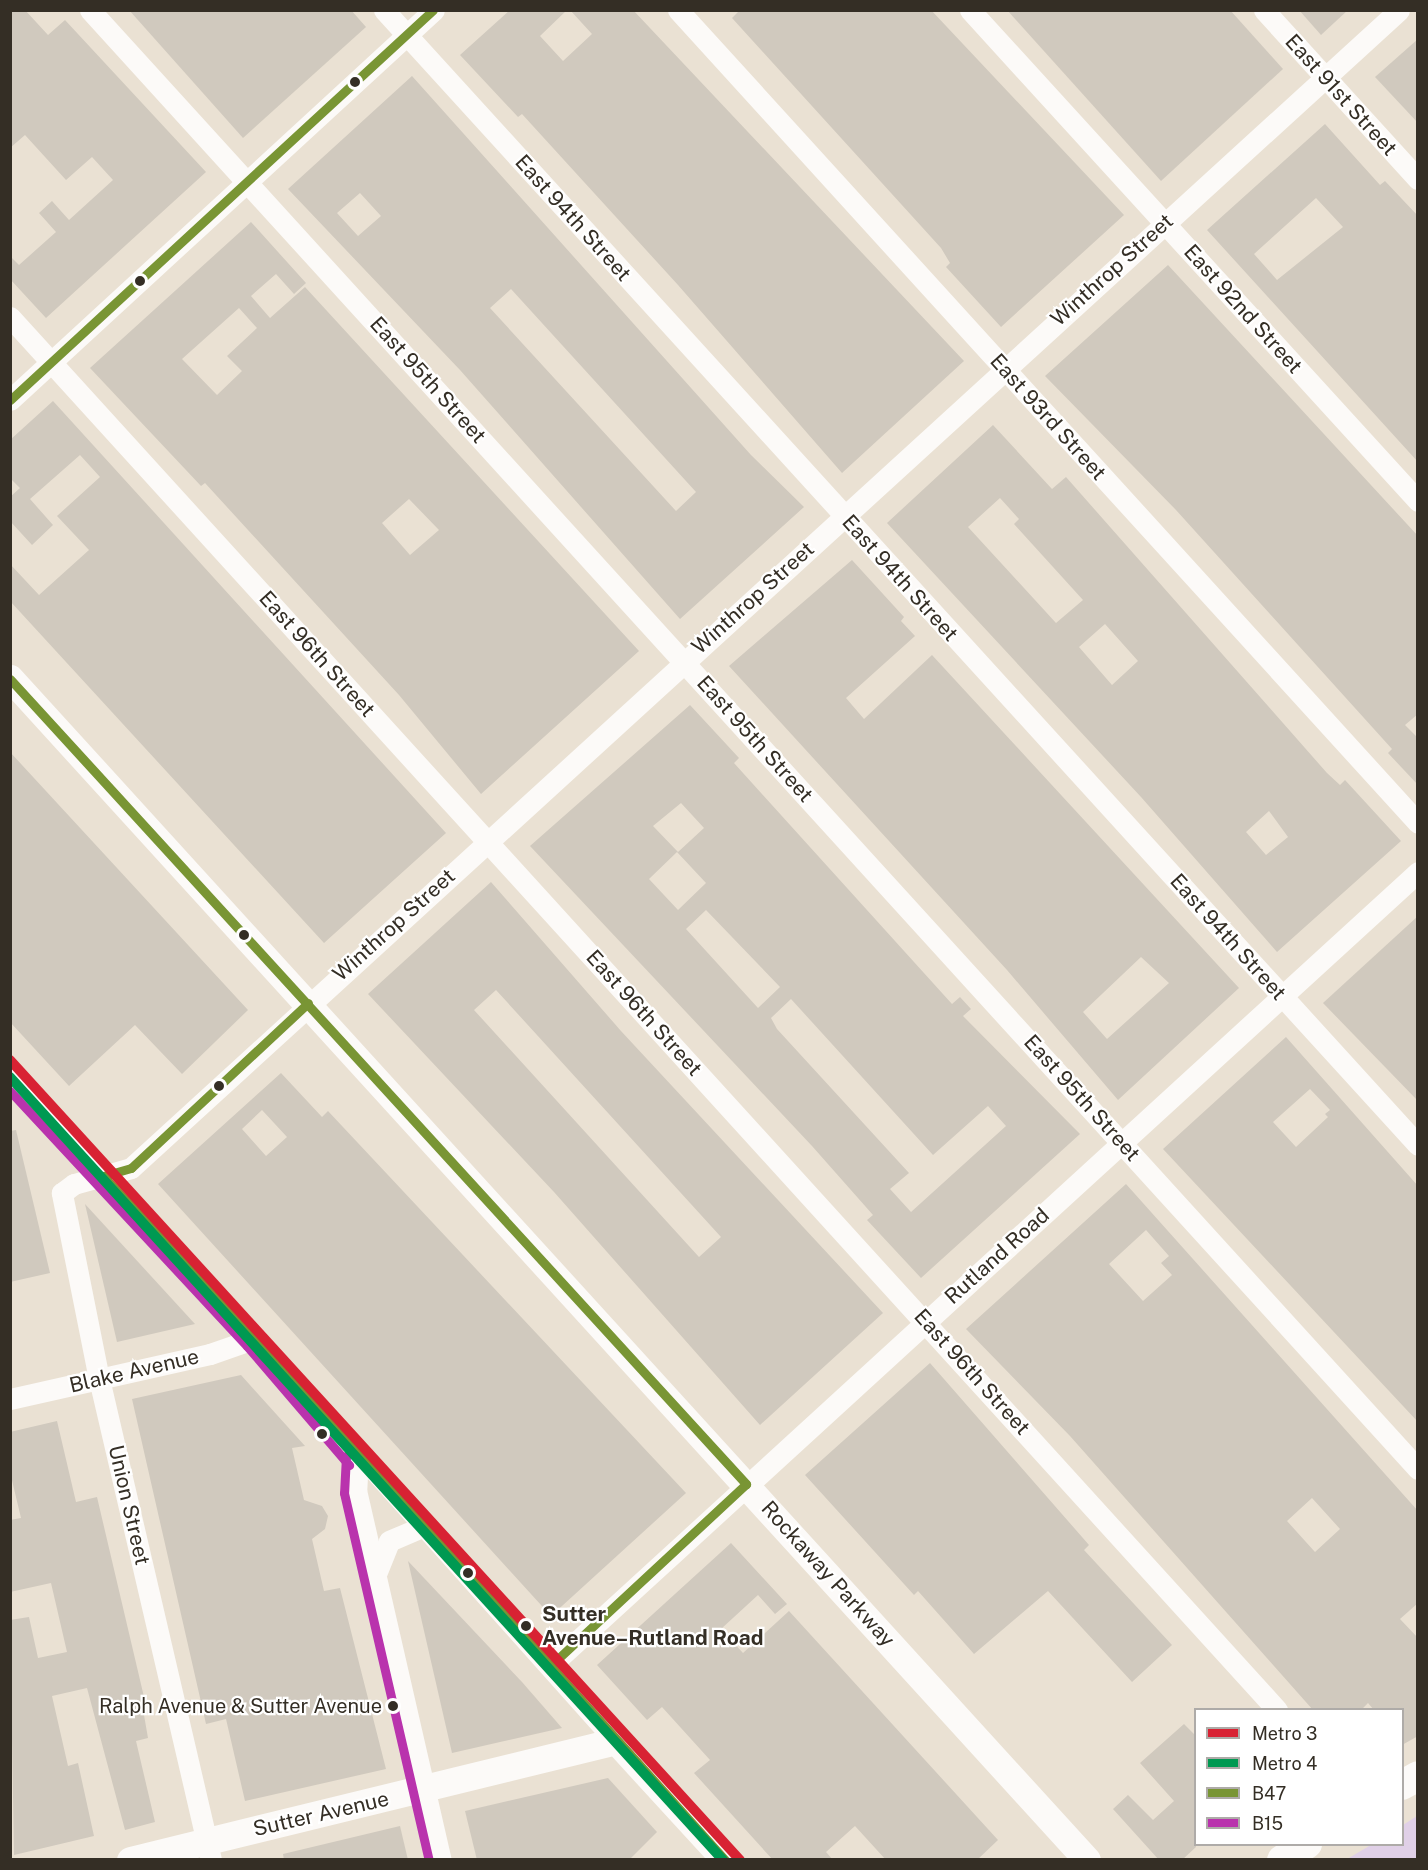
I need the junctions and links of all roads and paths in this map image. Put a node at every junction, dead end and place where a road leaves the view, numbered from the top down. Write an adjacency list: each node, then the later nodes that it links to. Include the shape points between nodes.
1 (90, 10): 11 (street, East 95th Street)
2 (384, 10): 8 (street, East 94th Street)
3 (434, 10): 8 (street)
4 (678, 10): 15 (street, East 93rd Street)
5 (970, 10): 12 (street, East 92nd Street)
6 (1264, 10): 9 (street, East 91st Street)
7 (1399, 10): 9 (street, Winthrop Street)
8 (407, 36): 11 (street); 18 (street, East 94th Street)
9 (1325, 77): 10 (street, East 91st Street); 12 (street, Winthrop Street)
10 (1418, 179)
11 (248, 182): 14 (street); 19 (street, East 95th Street)
12 (1164, 223): 15 (street, Winthrop Street); 17 (street, East 92nd Street)
13 (10, 317): 14 (street, East 96th Street)
14 (51, 362): 16 (street); 22 (street, East 96th Street)
15 (1004, 368): 18 (street, Winthrop Street); 21 (street, East 93rd Street)
16 (10, 400)
17 (1418, 501)
18 (844, 516): 19 (street, Winthrop Street); 24 (street, East 94th Street)
19 (684, 661): 22 (street, Winthrop Street); 27 (street, East 95th Street)
20 (10, 678): 25 (street, Rockaway Parkway)
21 (1418, 823)
22 (487, 841): 25 (street, Winthrop Street); 30 (street, East 96th Street)
23 (1418, 872): 24 (street, Rutland Road)
24 (1282, 995): 27 (street, Rutland Road); 28 (street, East 94th Street)
25 (308, 1003): 29 (street, Winthrop Street, via 131,1168); 36 (street, Rockaway Parkway)
26 (10, 1073): 29 (street)
27 (1121, 1141): 30 (street, Rutland Road); 35 (street, East 95th Street)
28 (1418, 1145)
29 (103, 1176): 31 (street); 32 (street, Union Street, via 74,1184 62,1193)
30 (925, 1321): 36 (street, Rutland Road); 40 (street, East 96th Street)
31 (256, 1338): 32 (street, Blake Avenue); 34 (street)
32 (99, 1380): 33 (street, Blake Avenue); 46 (street, Union Street)
33 (10, 1399)
34 (358, 1457): 37 (street); 38 (street, via 356,1490)
35 (1418, 1469)
36 (746, 1484): 39 (street, Rutland Road); 50 (street, Rockaway Parkway)
37 (422, 1527): 38 (street, via 389,1541); 39 (street)
38 (376, 1574): 44 (street)
39 (551, 1665): 41 (street)
40 (1275, 1708)
41 (615, 1741): 44 (street, Sutter Avenue); 49 (street)
42 (1418, 1776): 43 (main road)
43 (1404, 1784)
44 (426, 1790): 46 (street, Sutter Avenue); 48 (street)
45 (1305, 1846): 51 (main road)
46 (209, 1850): 47 (street, Sutter Avenue)
47 (130, 1860)
48 (441, 1860)
49 (724, 1860)
50 (1087, 1860)
51 (1282, 1860)

